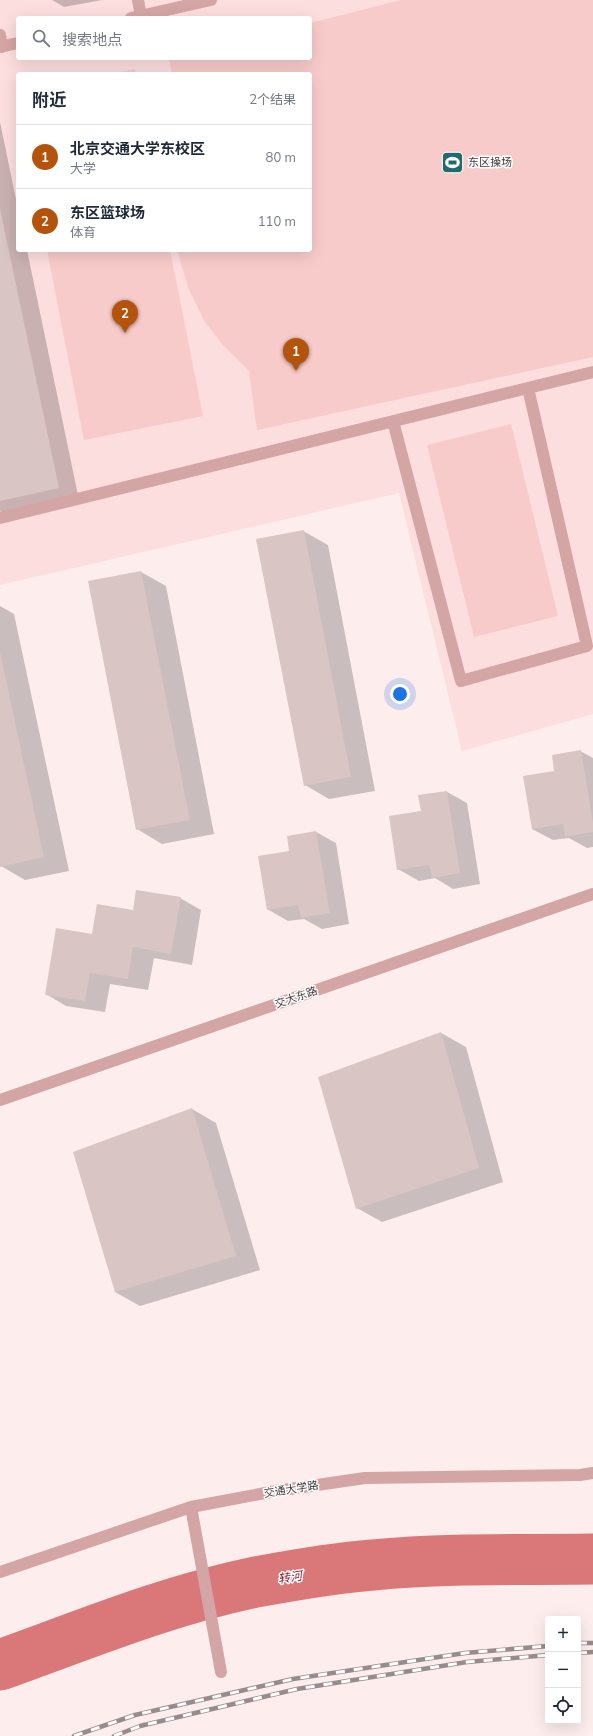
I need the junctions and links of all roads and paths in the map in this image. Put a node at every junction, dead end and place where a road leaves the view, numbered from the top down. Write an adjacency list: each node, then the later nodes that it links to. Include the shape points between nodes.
1 (138, 0): 3 (street)
2 (211, 0): 4 (street)
3 (136, 16)
4 (140, 16)
5 (1, 43): 6 (street)
6 (16, 43)
7 (593, 372): 8 (street)
8 (528, 388): 9 (street); 9 (street, via 587,646 461,681)
9 (393, 421): 10 (street)
10 (0, 518)
11 (593, 894): 12 (street, 交大东路)
12 (0, 1100)
13 (593, 1472): 14 (street, 交通大学路, via 572,1475 366,1478)
14 (191, 1507): 15 (street, 交通大学路); 16 (street)
15 (0, 1572)
16 (221, 1672)

